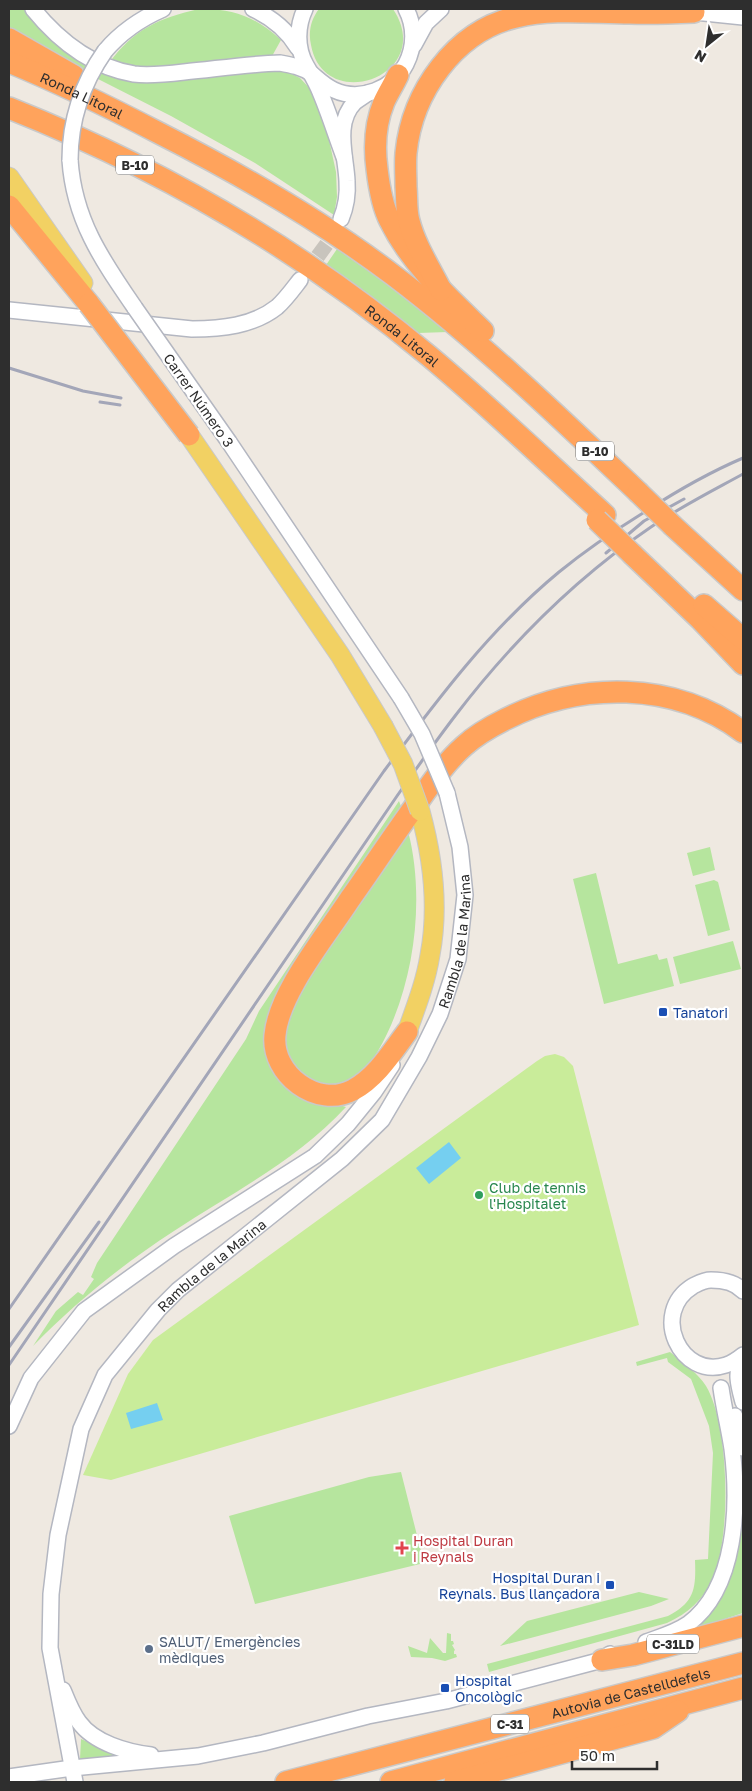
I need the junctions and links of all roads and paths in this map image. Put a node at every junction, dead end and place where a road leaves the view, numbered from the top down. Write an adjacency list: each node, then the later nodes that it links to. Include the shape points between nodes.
1 (33, 9): 14 (street, via 70,46 92,60 123,72 160,74 280,63)
2 (163, 9): 34 (street, Carrer Número 3, bridge, via 125,30 106,51 82,92 71,133 70,160 75,195 86,230 134,308 229,442 401,698 422,734)
3 (254, 9): 12 (street, via 282,27)
4 (305, 9): 12 (street, via 298,34)
5 (406, 9): 11 (street, via 412,22)
6 (441, 9): 11 (street, via 426,23)
7 (669, 9): 8 (street)
8 (694, 12): 9 (street); 24 (highway, via 578,11 525,15 481,30 455,51 423,94 406,152 409,221 420,251)
9 (743, 17)
10 (9, 39): 18 (highway, via 189,138)
11 (413, 46): 15 (street)
12 (301, 53): 14 (street)
13 (9, 62): 18 (highway, Ronda Litoral / B-10, via 74,89)
14 (313, 75): 16 (street, via 333,90 345,94); 19 (street)
15 (398, 76): 16 (street); 24 (highway, via 384,102 377,125 374,152 379,185 389,220 408,251)
16 (368, 93): 19 (street, via 355,102 345,119)
17 (9, 108): 29 (highway, Ronda Litoral / B-10, via 55,126 190,193 297,258 401,333 494,413)
18 (207, 157): 27 (highway, Ronda Litoral / B-10, via 321,224)
19 (344, 157): 22 (street, via 348,191)
20 (9, 177): 25 (main road)
21 (9, 206): 25 (highway)
22 (341, 219)
23 (300, 280): 26 (street, via 277,306 265,314 222,328 192,329)
24 (441, 290): 27 (highway)
25 (93, 303): 28 (highway, bridge)
26 (9, 310)
27 (473, 331): 30 (highway, Ronda Litoral / B-10, bridge)
28 (189, 435): 35 (main road, Carrer Número 3, bridge, via 340,655 383,726)
29 (637, 551): 31 (highway, Ronda Litoral / B-10); 32 (highway)
30 (743, 590)
31 (743, 639)
32 (743, 664)
33 (743, 732): 36 (highway, via 714,713 672,698 646,692 591,692 530,708 498,723 464,746 446,764 414,807 301,972 277,1022 275,1051 281,1066 298,1084 322,1094 338,1094 352,1091 367,1080)
34 (447, 793): 47 (street, Rambla de la Marina, via 460,847 465,895 458,958 440,1014 382,1120 342,1159 178,1290 105,1375 81,1429 58,1535 51,1594 50,1648)
35 (420, 812): 36 (main road, Rambla de la Marina, via 433,866 434,928 430,956)
36 (407, 1032): 42 (street, Rambla de la Marina, via 390,1069 374,1092 348,1124 315,1156 174,1246 84,1311 31,1378)
37 (743, 1291): 39 (street, via 722,1280 708,1280 686,1290 677,1302 672,1316 675,1341 684,1354)
38 (743, 1357): 39 (street, via 728,1365); 41 (street, via 738,1365 738,1379)
39 (705, 1366): 40 (street)
40 (720, 1388): 43 (street, via 732,1409); 45 (street, via 732,1450 734,1490 732,1540 723,1575 710,1599 688,1624 653,1640 619,1648)
41 (743, 1402)
42 (9, 1426)
43 (743, 1448)
44 (743, 1626): 45 (highway, C-31LD)
45 (602, 1660): 50 (street, C-31LD, via 446,1701 368,1716 263,1743)
46 (743, 1663): 54 (highway, Autovia de Castelldefels / C-31)
47 (56, 1674): 50 (street, via 79,1722 91,1734 140,1754); 51 (street, Rambla de la Marina)
48 (743, 1688): 49 (highway, Autovia de Castelldefels / C-31)
49 (693, 1701): 52 (highway, Autovia de Castelldefels / C-31); 56 (highway, via 653,1728)
50 (178, 1758): 51 (street, C-31LD)
51 (73, 1775): 53 (street, C-31LD)
52 (416, 1778): 55 (highway, Autovia de Castelldefels / C-31)
53 (16, 1779)
54 (286, 1782)
55 (391, 1782)
56 (455, 1782)

